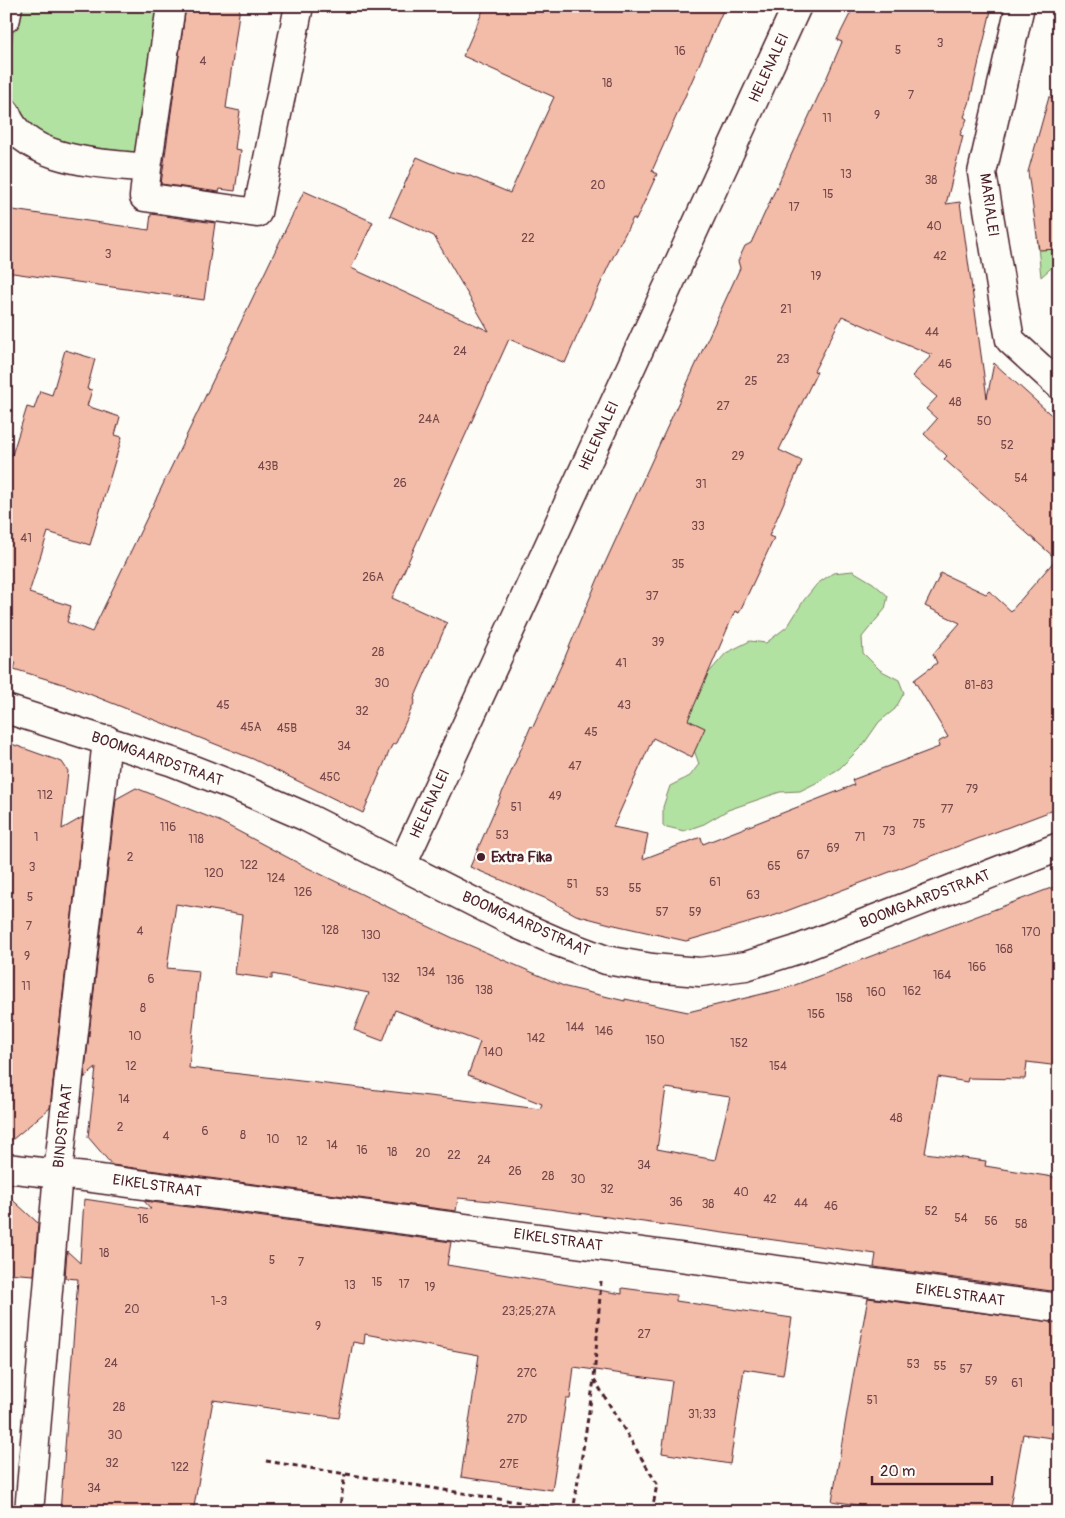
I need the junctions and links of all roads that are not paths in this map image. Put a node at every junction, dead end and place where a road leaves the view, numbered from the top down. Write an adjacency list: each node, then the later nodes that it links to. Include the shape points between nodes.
1 (8, 6): 6 (street)
2 (171, 6): 8 (street)
3 (299, 6): 8 (street, via 257,213 144,197)
4 (797, 6): 13 (street, HELENALEI)
5 (1020, 6): 9 (street, MARIALEI, via 982,173 1010,340)
6 (6, 18)
7 (6, 112): 8 (street, via 9,121 25,138 48,152 73,159)
8 (147, 168)
9 (1059, 385)
10 (6, 709): 11 (street, BOOMGAARDSTRAAT)
11 (107, 740): 13 (street, BOOMGAARDSTRAAT, via 237,787); 15 (street, BINDSTRAAT)
12 (1059, 847): 13 (street, BOOMGAARDSTRAAT, via 796,950 746,966 700,972 606,960 519,925)
13 (402, 865)
14 (6, 1168): 15 (street, EIKELSTRAAT)
15 (58, 1173): 16 (street, EIKELSTRAAT); 17 (street, BINDSTRAAT)
16 (1059, 1308)
17 (29, 1512)

